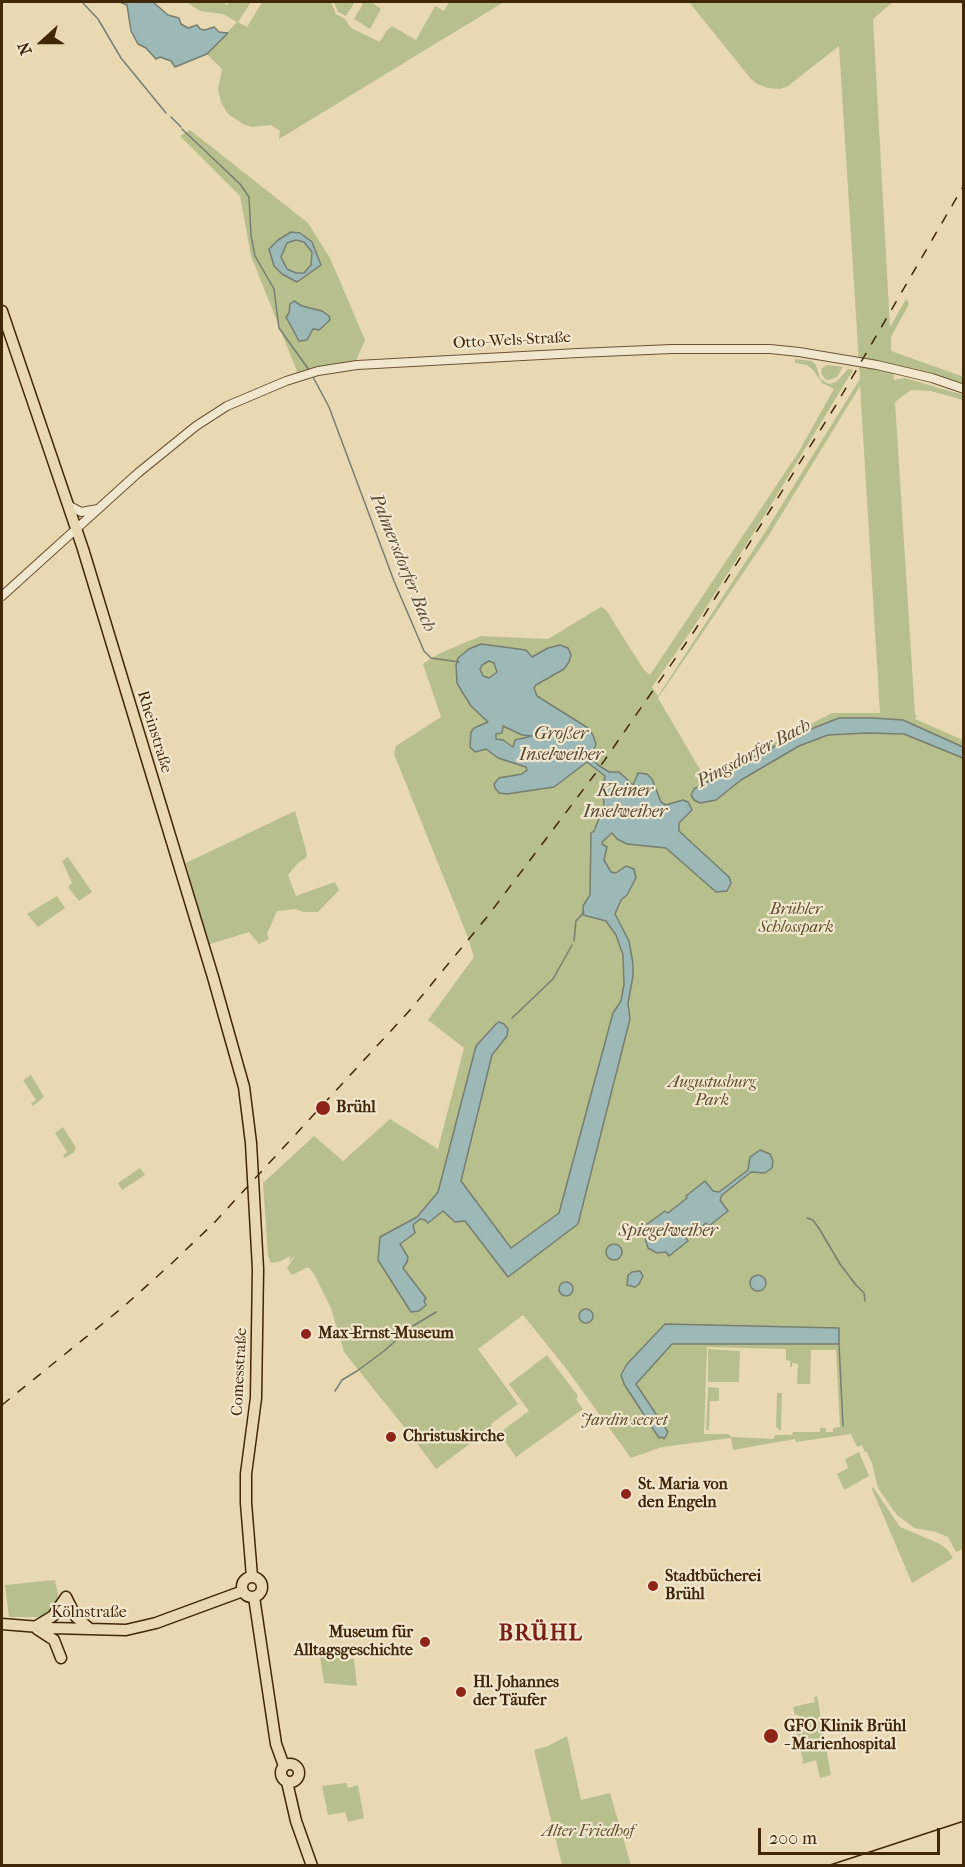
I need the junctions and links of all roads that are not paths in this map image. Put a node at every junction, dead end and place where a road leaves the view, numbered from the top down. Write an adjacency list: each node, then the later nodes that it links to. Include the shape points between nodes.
1 (2, 310): 3 (main road, Rheinstraße)
2 (963, 389): 4 (street, Otto-Wels-Straße, via 877,365 770,349 672,349 357,365 305,375 227,406 168,448)
3 (68, 505): 4 (street, via 81,512); 5 (main road, Rheinstraße)
4 (101, 508): 5 (street, Otto-Wels-Straße)
5 (76, 530): 6 (street, Otto-Wels-Straße); 7 (main road, Rheinstraße, via 244,1087)
6 (2, 596)
7 (253, 1169): 8 (main road, Comesstraße, via 258,1269 257,1380 247,1458 246,1503)
8 (252, 1577): 9 (main road, via 243,1582); 10 (main road, via 262,1586)
9 (243, 1591): 10 (main road); 13 (main road, Kölnstraße, via 134,1629)
10 (254, 1597): 15 (main road, via 276,1744)
11 (2, 1624): 12 (main road, Kölnstraße)
12 (34, 1627): 13 (main road, Kölnstraße); 13 (main road, via 53,1616 66,1596 73,1614); 14 (main road, via 54,1640)
13 (91, 1629)
14 (61, 1658)
15 (284, 1766): 16 (main road, via 281,1775); 16 (main road, via 291,1763 299,1770 296,1779)
16 (287, 1782): 17 (main road)
17 (312, 1866)

